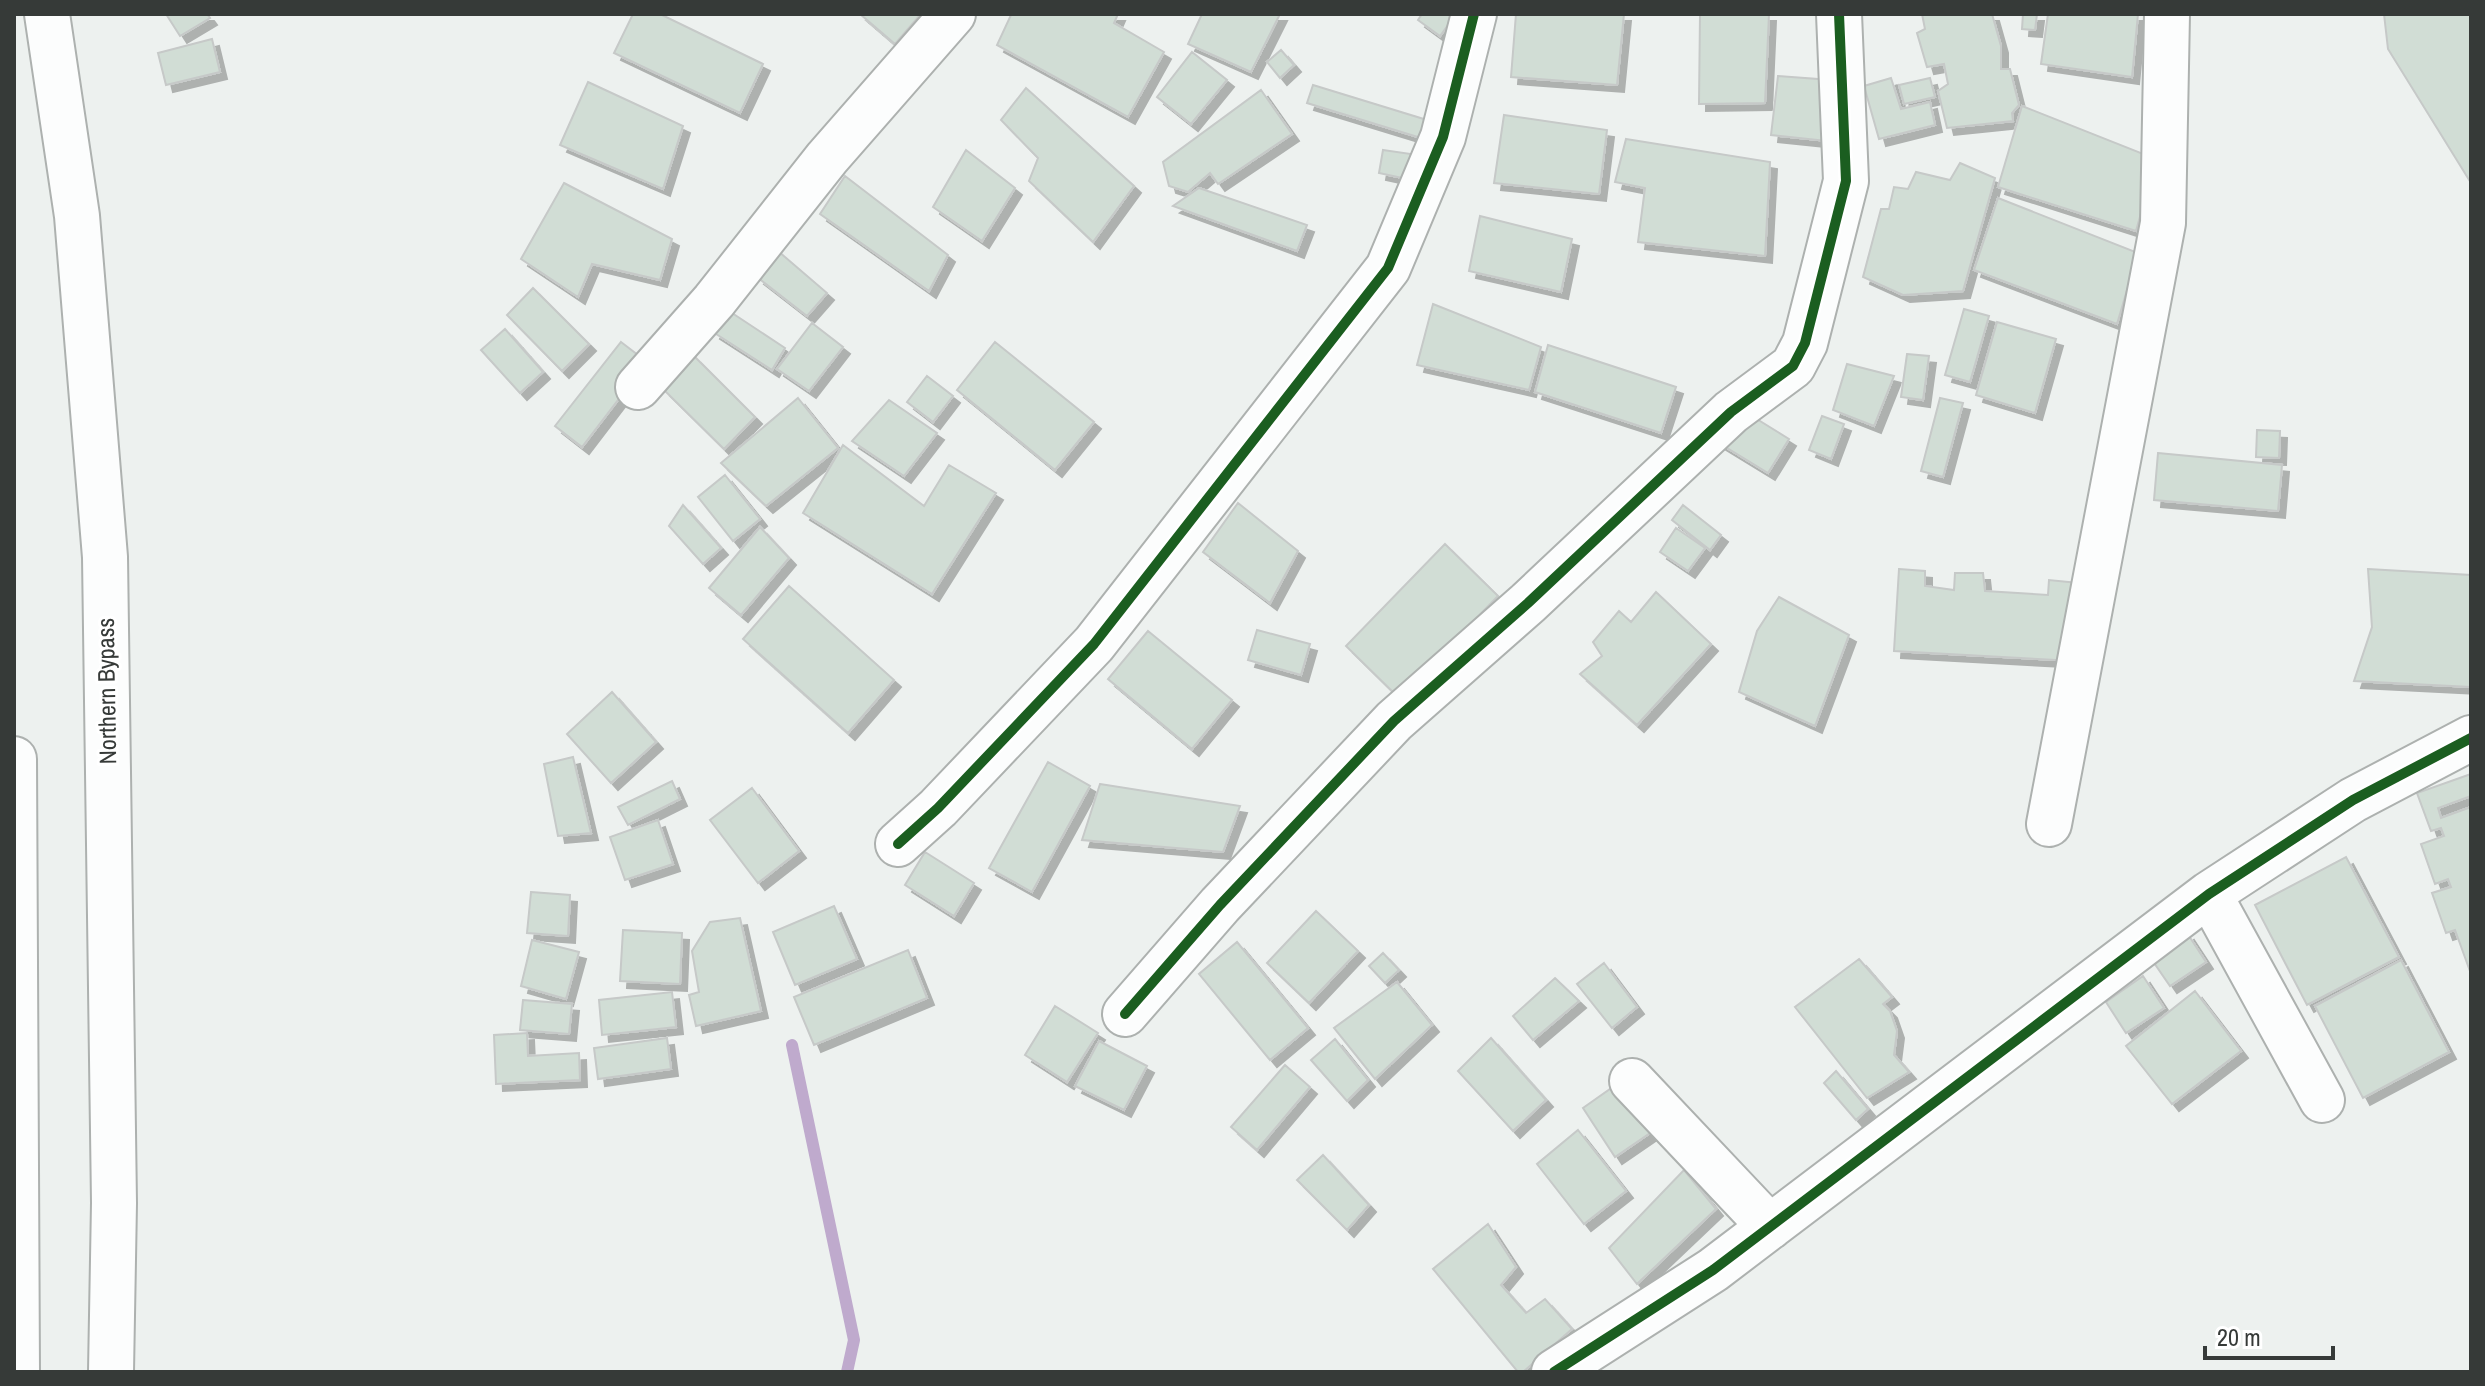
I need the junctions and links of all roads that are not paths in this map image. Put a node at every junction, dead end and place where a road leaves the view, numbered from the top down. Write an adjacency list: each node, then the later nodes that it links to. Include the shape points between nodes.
1 (47, 14): 17 (main road, Northern Bypass, via 77,216 105,557 114,1203)
2 (953, 14): 6 (main road)
3 (1839, 14): 12 (main road, via 1846,181 1805,343 1793,366 1731,412 1394,721)
4 (2167, 14): 9 (main road, via 2163,223)
5 (1470, 34): 10 (main road, via 1443,137 1388,268 1094,644)
6 (638, 387)
7 (2471, 738): 11 (main road, via 2353,800)
8 (14, 759): 16 (main road)
9 (2049, 824)
10 (898, 844)
11 (2209, 894): 14 (main road); 15 (main road)
12 (1125, 1014)
13 (1632, 1081): 15 (main road)
14 (2322, 1100)
15 (1770, 1227): 18 (main road)
16 (17, 1372)
17 (111, 1372)
18 (1554, 1372)

